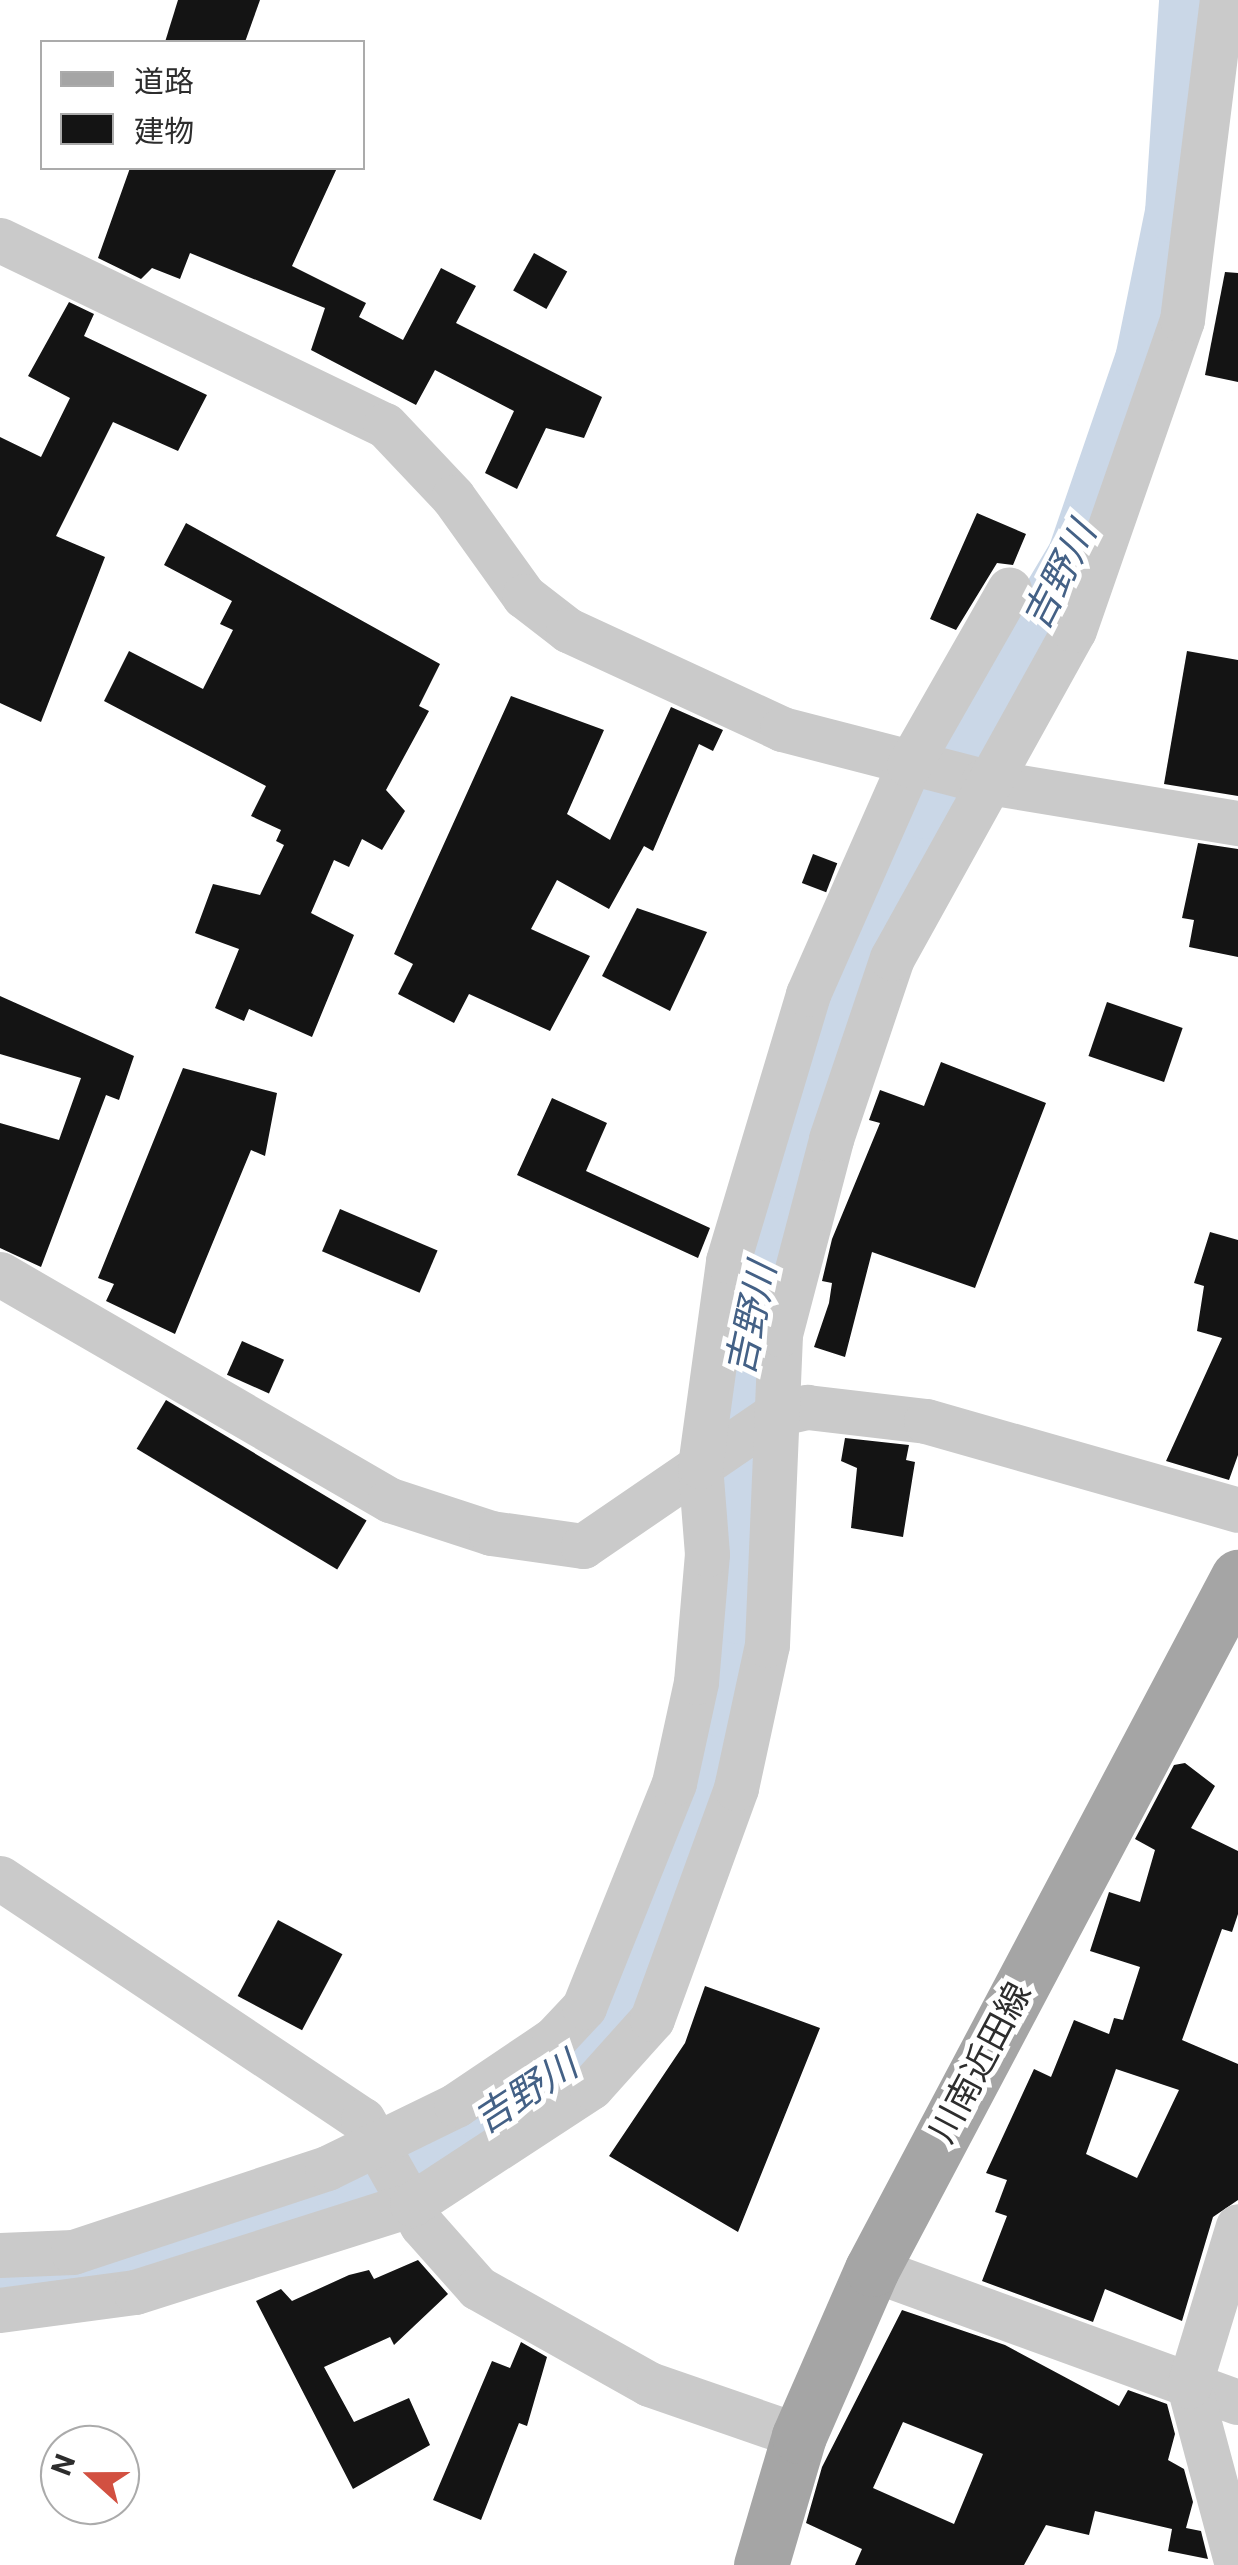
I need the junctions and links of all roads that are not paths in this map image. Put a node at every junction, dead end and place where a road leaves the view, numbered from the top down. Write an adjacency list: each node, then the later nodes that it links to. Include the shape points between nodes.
1 (1222, 0): 5 (street, via 1182,320 1074,630)
2 (0, 240): 4 (street, via 385,426 453,497 524,596 568,630 782,729)
3 (1009, 590): 4 (street)
4 (909, 765): 5 (street); 9 (street, via 808,994 728,1261)
5 (983, 781): 6 (street); 8 (street, via 892,958 831,1138 780,1334)
6 (1238, 823)
7 (0, 1274): 9 (street, via 390,1500 491,1533 583,1546)
8 (768, 1419): 9 (street); 10 (street, via 807,1406 926,1422); 15 (street, via 767,1645 736,1788 652,2019 591,2087)
9 (708, 1461): 14 (street, via 696,1682 674,1783 607,1966 554,2039)
10 (1238, 1510)
11 (1238, 1577): 12 (main road, 川南近田線)
12 (1222, 1632): 18 (main road, 川南近田線)
13 (0, 1878): 14 (street, via 299,2071)
14 (382, 2147): 15 (street); 17 (street, via 226,2208 72,2252)
15 (410, 2198): 19 (street, via 135,2292); 22 (street, via 478,2288 535,2328 648,2384)
16 (1238, 2226): 20 (street)
17 (0, 2255)
18 (872, 2270): 20 (street); 22 (main road, 川南近田線)
19 (0, 2310)
20 (1190, 2386): 21 (street); 24 (street)
21 (1238, 2402)
22 (799, 2436): 23 (main road, 川南近田線)
23 (762, 2565)
24 (1237, 2565)

